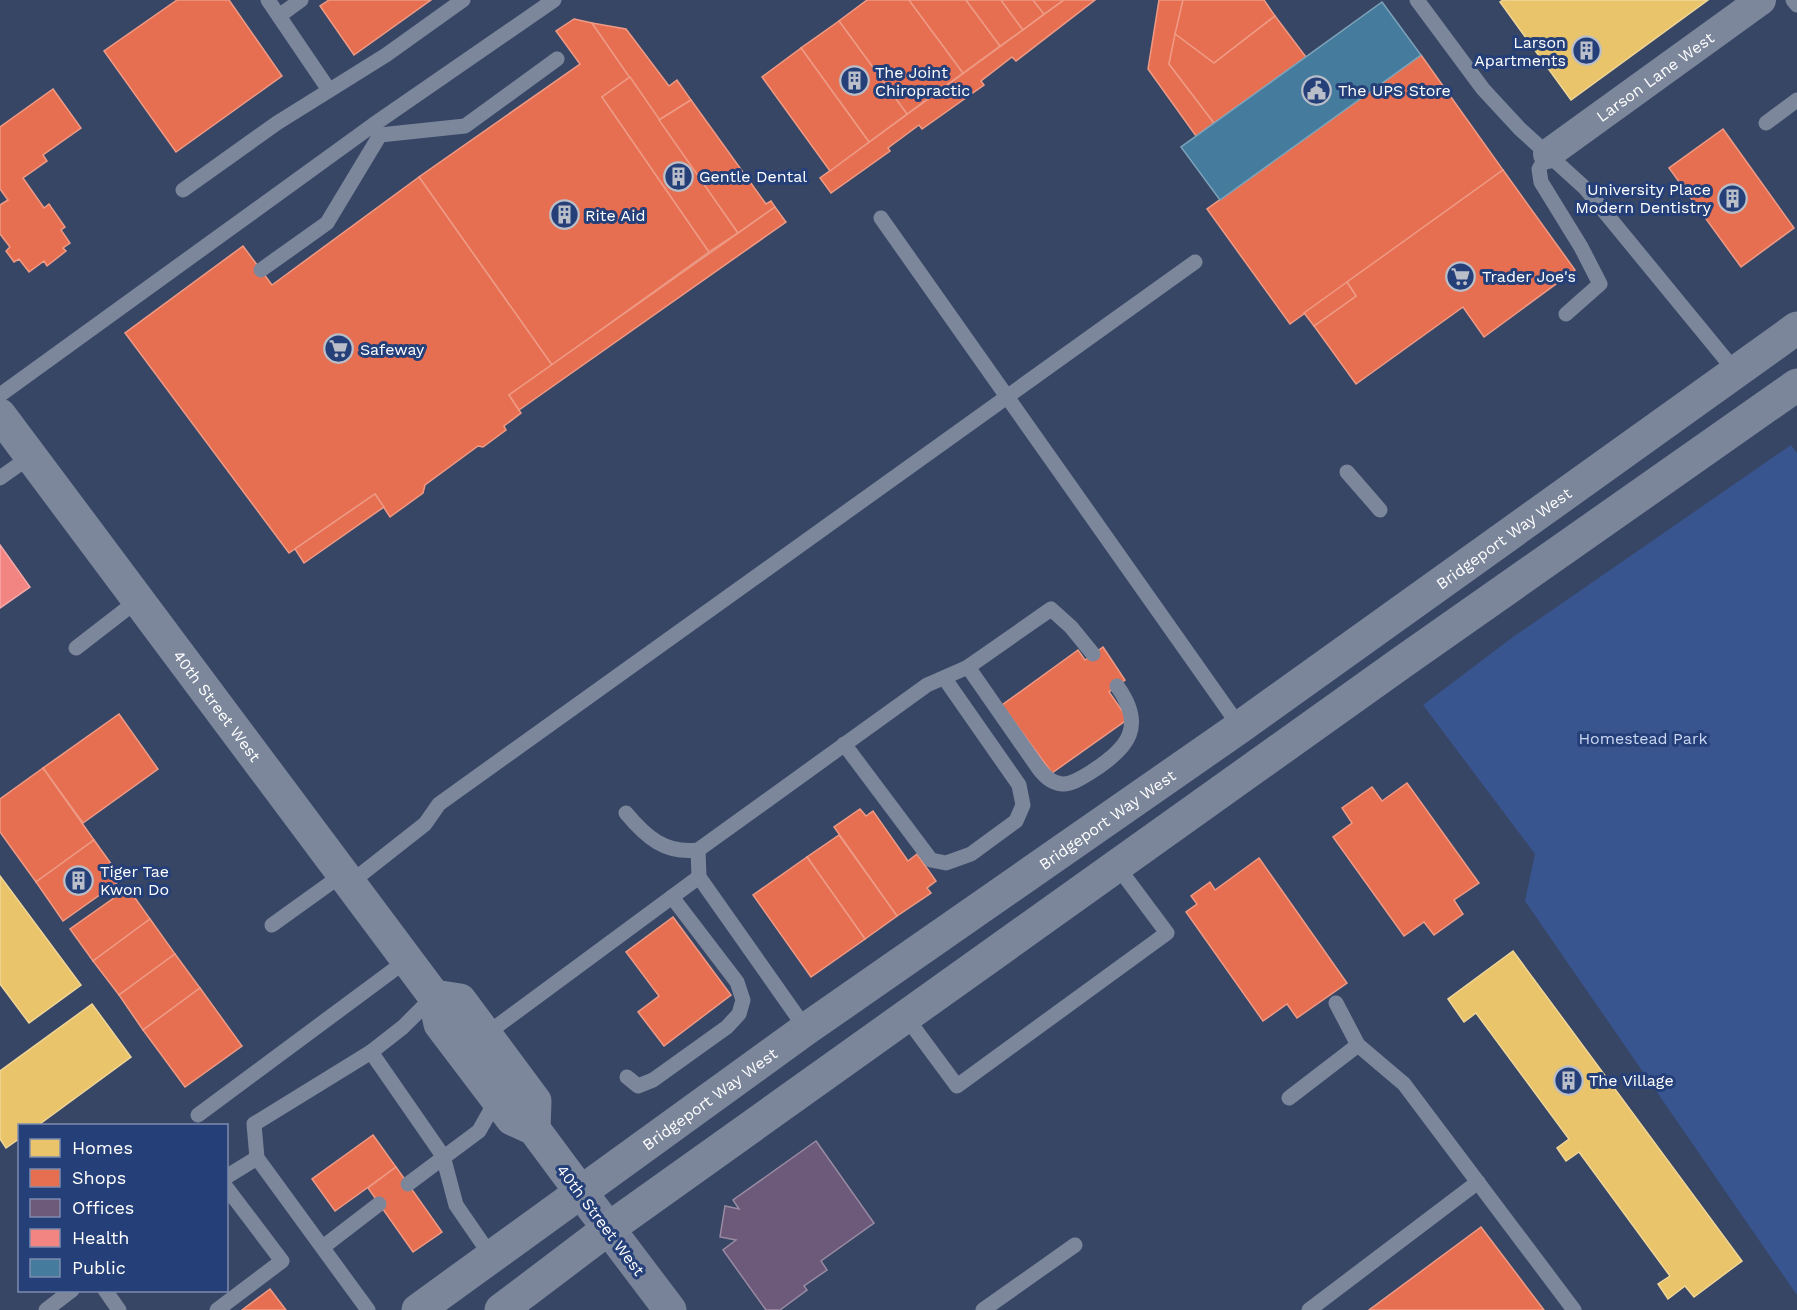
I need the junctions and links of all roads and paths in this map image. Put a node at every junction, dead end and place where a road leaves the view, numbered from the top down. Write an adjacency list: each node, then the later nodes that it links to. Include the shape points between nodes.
1 (268, 0): 9 (lane)
2 (301, 0): 9 (lane)
3 (464, 0): 11 (lane)
4 (554, 0): 14 (lane)
5 (1417, 0): 15 (lane, via 1483,88)
6 (1761, 0): 15 (street, Larson Lane West)
7 (1793, 0): 8 (lane)
8 (1797, 5)
9 (279, 16): 11 (lane)
10 (557, 59): 14 (lane, via 465,126)
11 (329, 90): 16 (lane)
12 (1797, 100): 13 (lane)
13 (1766, 123)
14 (376, 130): 19 (lane, via 327,223); 24 (lane)
15 (1548, 154): 20 (lane, via 1539,169 1541,182 1600,284); 22 (lane, via 1585,188)
16 (183, 190)
17 (881, 218): 25 (lane)
18 (1195, 262): 25 (lane)
19 (261, 270)
20 (1566, 314)
21 (1797, 328): 22 (main road, Bridgeport Way West)
22 (1736, 372): 37 (main road, Bridgeport Way West)
23 (1797, 385): 41 (main road)
24 (0, 395)
25 (1008, 398): 37 (lane); 43 (lane, via 439,804 425,825)
26 (0, 415): 27 (street, 40th Street West)
27 (31, 456): 29 (lane); 31 (street, 40th Street West)
28 (1347, 472): 30 (lane)
29 (0, 478)
30 (1380, 510)
31 (138, 600): 32 (lane); 43 (street, 40th Street West)
32 (76, 648)
33 (1093, 654): 34 (lane, via 1051,609)
34 (968, 667): 35 (lane); 36 (lane, via 1039,769 1048,780 1063,785 1111,759 1126,742 1133,724 1129,703)
35 (945, 679): 38 (lane, via 927,685); 38 (lane, via 1019,785 1023,805 1016,821 971,854 946,863 932,860)
36 (1117, 686)
37 (1240, 727): 50 (main road, Bridgeport Way West)
38 (844, 744): 40 (lane)
39 (626, 813): 40 (lane, via 659,845 681,851)
40 (698, 850): 42 (lane)
41 (1117, 866): 49 (main road); 49 (lane, via 1167,933 957,1086)
42 (699, 877): 44 (lane); 50 (lane)
43 (346, 878): 45 (lane); 46 (street, 40th Street West)
44 (672, 897): 51 (lane); 54 (lane, via 737,982 743,1000 739,1014 727,1027 653,1080 638,1086)
45 (272, 925)
46 (407, 960): 47 (street, 40th Street West); 57 (lane)
47 (434, 996): 51 (street, via 460,1000); 53 (lane); 56 (street, 40th Street West, via 440,1024)
48 (1336, 1003): 52 (lane)
49 (906, 1017): 67 (main road)
50 (806, 1029): 65 (main road, Bridgeport Way West)
51 (485, 1035): 58 (street, via 535,1101)
52 (1359, 1045): 55 (lane); 62 (lane, via 1404,1084)
53 (371, 1052): 59 (lane); 60 (lane, via 254,1124)
54 (627, 1077)
55 (1289, 1098)
56 (497, 1099): 58 (street, 40th Street West, via 512,1119); 59 (lane, via 479,1131)
57 (198, 1115)
58 (534, 1129): 65 (street, 40th Street West)
59 (443, 1156): 63 (lane); 70 (lane, via 456,1204)
60 (256, 1158): 61 (lane); 69 (lane)
61 (228, 1176)
62 (1478, 1182): 81 (lane); 82 (lane)
63 (408, 1184)
64 (228, 1190): 75 (lane, via 282,1261)
65 (580, 1191): 67 (main road, 40th Street West); 70 (main road, Bridgeport Way West)
66 (379, 1204): 69 (lane)
67 (608, 1229): 78 (main road); 79 (main road, 40th Street West)
68 (1075, 1245): 80 (lane)
69 (323, 1247): 76 (lane)
70 (491, 1256): 77 (main road, Bridgeport Way West)
71 (69, 1292): 73 (lane)
72 (106, 1292): 74 (lane)
73 (46, 1310)
74 (119, 1310)
75 (217, 1310)
76 (368, 1310)
77 (418, 1310)
78 (501, 1310)
79 (670, 1310)
80 (983, 1310)
81 (1309, 1310)
82 (1574, 1310)

